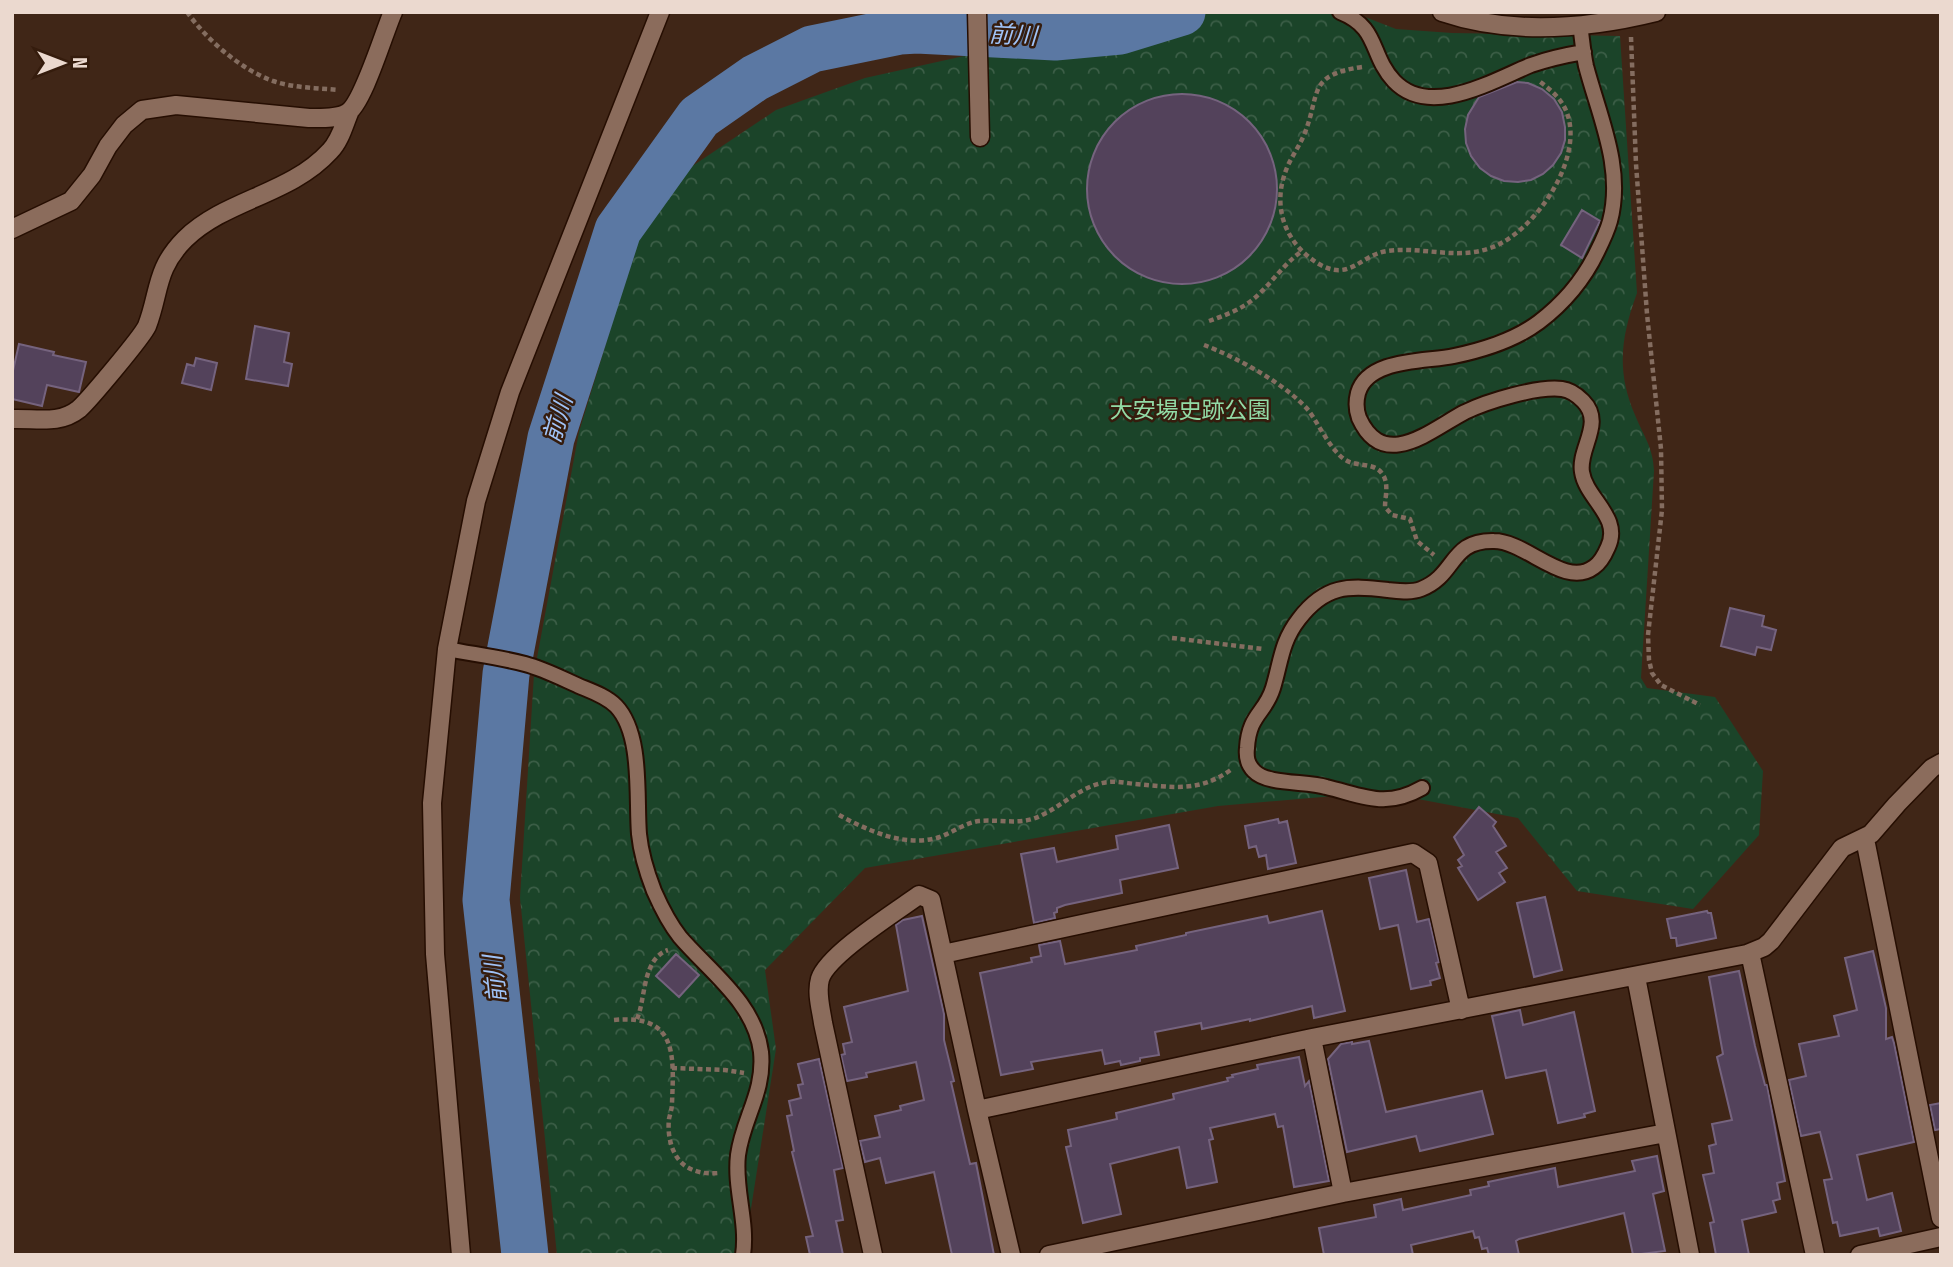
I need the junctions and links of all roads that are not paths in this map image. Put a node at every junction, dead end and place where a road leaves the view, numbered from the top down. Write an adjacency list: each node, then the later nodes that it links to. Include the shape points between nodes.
1 (393, 12): 9 (street)
2 (660, 12): 13 (street, via 510,392 476,501)
3 (977, 12): 10 (street)
4 (1340, 12): 8 (lane, via 1366,29 1382,65 1398,85 1430,96 1448,97 1551,59)
5 (1442, 12): 7 (street, via 1511,27)
6 (1656, 12): 7 (street)
7 (1580, 24): 8 (lane)
8 (1584, 52): 15 (lane, via 1615,186 1609,226 1586,276 1539,322 1508,340 1378,371 1360,388 1357,415 1374,437 1402,445 1485,404 1529,392 1567,389 1589,408 1590,435 1581,469 1586,487 1604,510 1611,541 1592,569 1578,574 1502,541 1477,542 1464,547 1442,578 1416,592 1331,590 1316,599 1291,630 1273,689 1248,730 1246,759 1263,778 1324,786 1369,799 1396,800)
9 (349, 113): 11 (street, via 309,118 176,105 148,107 124,125 71,201); 12 (street, via 330,151 315,163 285,185 205,223 184,240 166,261 145,330 79,409 60,420)
10 (980, 137)
11 (12, 229)
12 (12, 419)
13 (447, 649): 28 (street, via 432,803 435,954); 29 (lane, via 525,664 602,696 623,716 632,740 645,865 669,921 736,996 759,1041 758,1093 738,1151)
14 (1941, 763): 16 (street)
15 (1422, 788)
16 (1865, 839): 17 (street, via 1842,849 1771,941); 25 (street)
17 (1749, 953): 19 (street); 34 (street)
18 (943, 954): 20 (street, via 1413,853 1428,863); 22 (street); 30 (street, via 931,900 919,895 825,968 820,980 823,1023)
19 (1636, 977): 20 (street); 23 (street)
20 (1461, 1010): 21 (street)
21 (1312, 1038): 22 (street); 24 (street)
22 (977, 1110): 31 (street)
23 (1665, 1133): 24 (street); 33 (street)
24 (1343, 1193): 27 (street)
25 (1941, 1218)
26 (1941, 1237): 35 (street)
27 (1138, 1246): 32 (street)
28 (461, 1255)
29 (743, 1255)
30 (873, 1255)
31 (1012, 1255)
32 (1049, 1255)
33 (1690, 1255)
34 (1815, 1255)
35 (1860, 1255)

